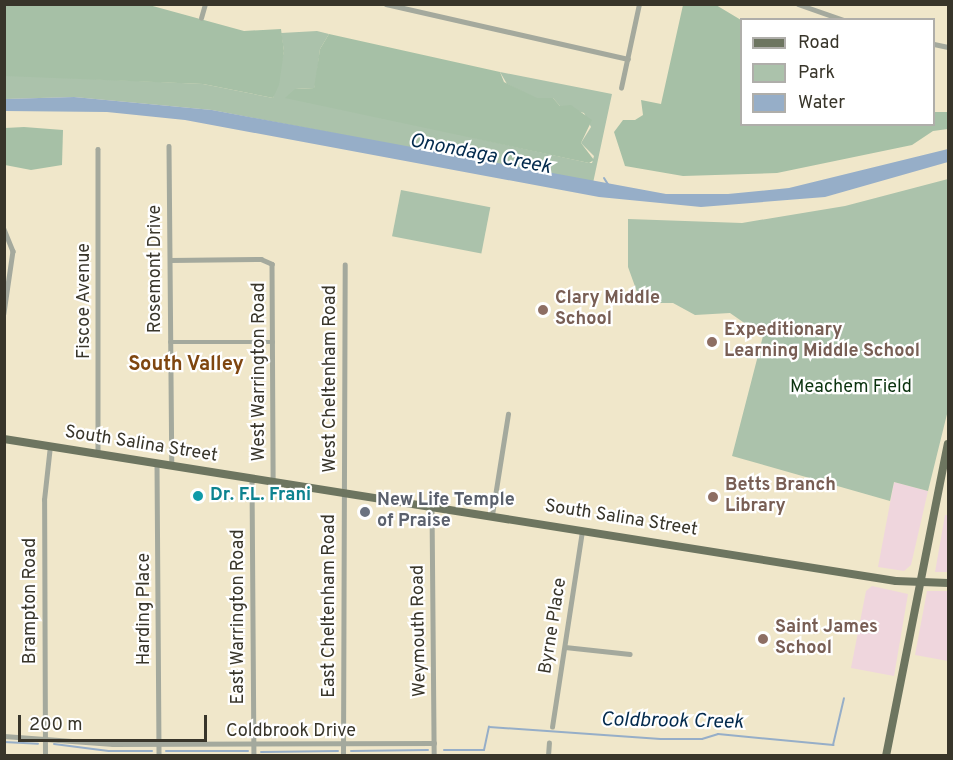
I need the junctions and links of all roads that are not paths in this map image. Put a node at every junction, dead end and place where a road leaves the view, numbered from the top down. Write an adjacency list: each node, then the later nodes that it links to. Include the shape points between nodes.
1 (205, 4): 5 (street)
2 (386, 4): 7 (street)
3 (639, 4): 7 (street)
4 (798, 4): 6 (street)
5 (201, 18)
6 (838, 18)
7 (628, 59): 8 (street)
8 (621, 88)
9 (169, 146): 12 (street, Rosemont Drive)
10 (98, 149): 21 (street, Fiscoe Avenue)
11 (4, 229): 14 (street, via 13,251)
12 (170, 260): 15 (street, Rosemont Drive); 16 (street, West Warrington Road, via 261,258 272,264)
13 (345, 265): 26 (street, West Cheltenham Road)
14 (4, 313)
15 (170, 342): 16 (street); 23 (street, Rosemont Drive)
16 (273, 342): 25 (street, West Warrington Road)
17 (508, 414): 28 (street)
18 (4, 438): 20 (main road, South Salina Street)
19 (948, 444): 30 (main road)
20 (50, 446): 21 (main road, South Salina Street); 36 (street, Brampton Road, via 44,500)
21 (98, 453): 22 (main road, South Salina Street)
22 (157, 463): 23 (main road, South Salina Street); 39 (street, Harding Place)
23 (172, 465): 24 (main road, South Salina Street)
24 (252, 478): 25 (main road, South Salina Street); 40 (street, East Warrington Road)
25 (273, 481): 26 (main road, South Salina Street)
26 (343, 492): 27 (main road, South Salina Street); 41 (street, East Cheltenham Road)
27 (432, 506): 28 (main road, South Salina Street); 37 (street, Weymouth Road)
28 (492, 515): 29 (main road, South Salina Street)
29 (582, 528): 30 (main road, South Salina Street); 32 (street, Byrne Place)
30 (918, 583): 31 (main road, South Salina Street); 48 (main road)
31 (948, 583)
32 (565, 647): 33 (street); 34 (street, Byrne Place)
33 (630, 654)
34 (552, 727)
35 (4, 736): 36 (street, Coldbrook Drive)
36 (45, 737): 39 (street, Coldbrook Drive); 42 (street, Brampton Road)
37 (434, 743): 41 (street, Coldbrook Drive); 46 (street, Weymouth Road)
38 (549, 743): 47 (street)
39 (159, 744): 40 (street, Coldbrook Drive); 43 (street, Harding Place)
40 (254, 745): 41 (street, Coldbrook Drive); 44 (street, East Warrington Road)
41 (343, 746): 45 (street, East Cheltenham Road)
42 (45, 756)
43 (159, 756)
44 (254, 756)
45 (343, 756)
46 (434, 756)
47 (548, 756)
48 (886, 756)

